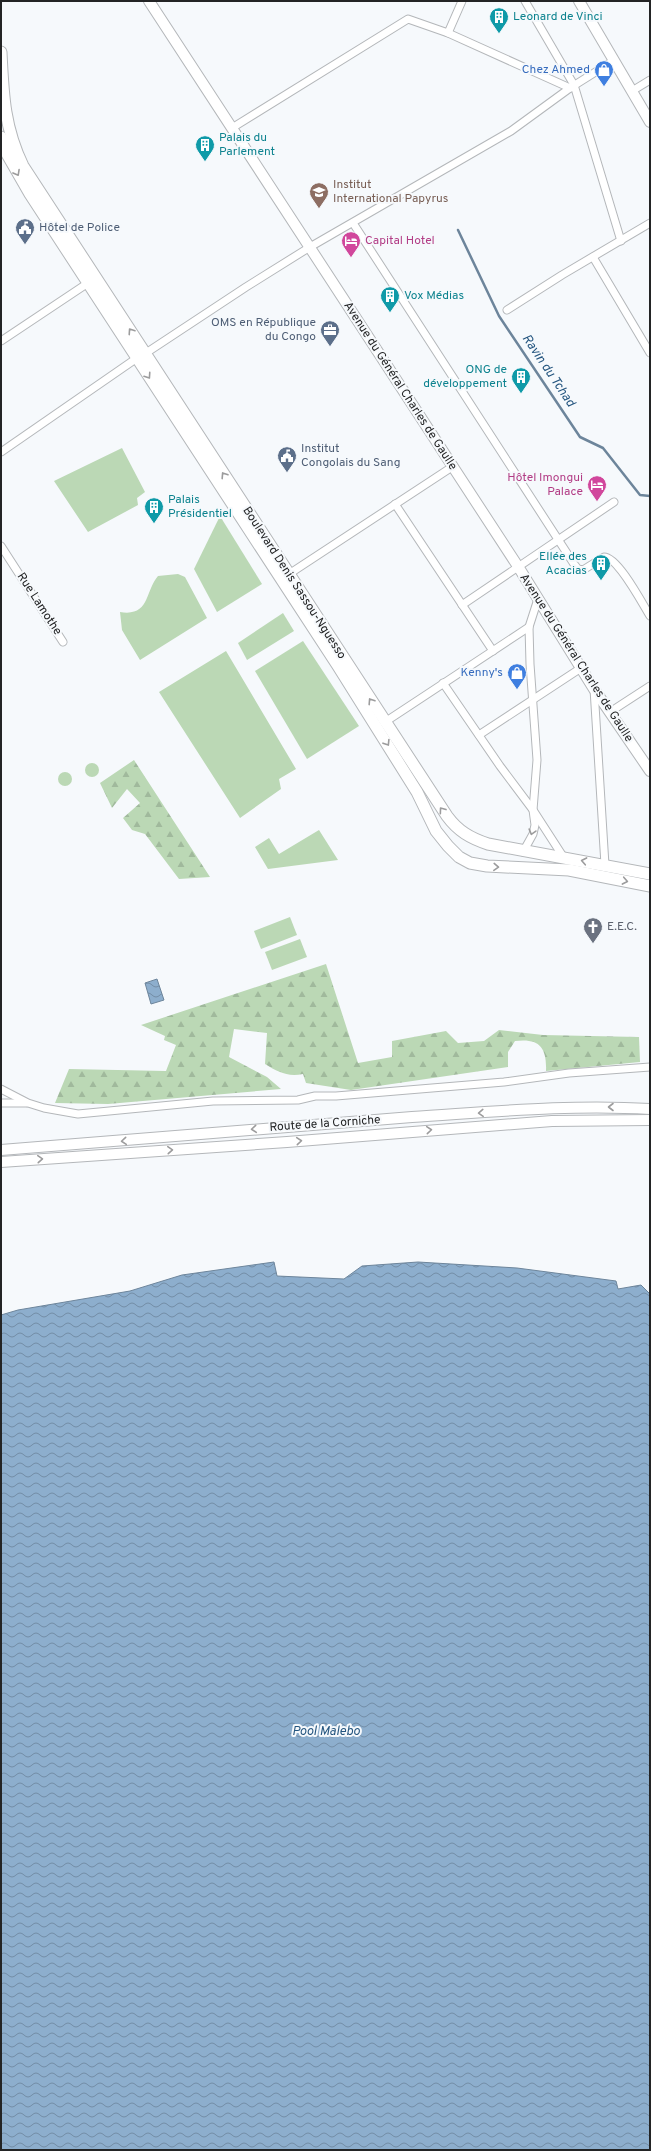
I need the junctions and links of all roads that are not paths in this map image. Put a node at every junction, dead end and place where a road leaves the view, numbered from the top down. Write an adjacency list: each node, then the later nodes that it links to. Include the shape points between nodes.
1 (149, 1): 13 (main road, Avenue du Général Charles de Gaulle)
2 (462, 1): 5 (street)
3 (525, 1): 10 (street)
4 (579, 1): 7 (main road)
5 (448, 33): 10 (street); 13 (street, via 408,18)
6 (1, 52): 8 (main road, Boulevard Denis Sassou-Nguesso)
7 (613, 61): 10 (street); 11 (main road)
8 (2, 70): 24 (main road, Boulevard Denis Sassou-Nguesso, one-way to 8, via 23,166 14,147 5,113)
9 (650, 80): 11 (street)
10 (572, 87): 15 (street, via 511,131); 17 (street)
11 (632, 91): 12 (main road)
12 (650, 122)
13 (232, 128): 18 (main road, Avenue du Général Charles de Gaulle)
14 (1, 137): 20 (main road, Boulevard Denis Sassou-Nguesso, one-way to 20, via 18,176)
15 (353, 223): 18 (street); 29 (street)
16 (650, 223): 17 (street)
17 (621, 240): 19 (street)
18 (310, 248): 24 (street); 26 (main road, Avenue du Général Charles de Gaulle)
19 (593, 257): 21 (street); 23 (street)
20 (88, 283): 22 (street); 24 (main road, Boulevard Denis Sassou-Nguesso)
21 (507, 310)
22 (1, 340)
23 (650, 353)
24 (141, 356): 25 (street); 32 (main road, Boulevard Denis Sassou-Nguesso)
25 (1, 452)
26 (452, 467): 28 (street); 31 (main road, Avenue du Général Charles de Gaulle)
27 (614, 502): 29 (street)
28 (395, 504): 32 (street); 34 (street)
29 (559, 540): 31 (street); 35 (street, via 580,570 604,557 610,559 620,568)
30 (1, 546): 37 (street, Rue Lamothe)
31 (518, 568): 33 (main road, Avenue du Général Charles de Gaulle); 34 (street)
32 (285, 577): 45 (main road, Boulevard Denis Sassou-Nguesso, one-way to 32); 53 (main road, Boulevard Denis Sassou-Nguesso, one-way to 53, via 406,774 436,831 459,857 470,863 487,866 569,870)
33 (538, 599): 36 (street); 39 (main road, Avenue du Général Charles de Gaulle)
34 (462, 605): 38 (street)
35 (650, 616)
36 (529, 627): 38 (street); 43 (street)
37 (63, 642)
38 (493, 651): 40 (street)
39 (581, 668): 42 (main road, Avenue du Général Charles de Gaulle); 43 (street)
40 (443, 684): 45 (street); 46 (street)
41 (650, 686): 44 (street)
42 (594, 689): 44 (main road, Avenue du Général Charles de Gaulle); 51 (street)
43 (532, 700): 46 (street); 48 (street, via 537,760)
44 (610, 712): 47 (main road, Avenue du Général Charles de Gaulle)
45 (385, 722): 49 (main road, Boulevard Denis Sassou-Nguesso, one-way to 45, via 488,844 470,837 455,827)
46 (479, 735): 48 (street)
47 (650, 771)
48 (533, 810): 49 (street, one-way to 49, via 533,834); 50 (street)
49 (523, 852): 50 (main road, Boulevard Denis Sassou-Nguesso)
50 (564, 858): 51 (main road, Boulevard Denis Sassou-Nguesso, one-way to 50)
51 (605, 865): 52 (main road, Boulevard Denis Sassou-Nguesso)
52 (650, 874)
53 (650, 886)
54 (650, 1067): 57 (street, via 569,1073 504,1082 315,1096 298,1100 213,1101 78,1114)
55 (1, 1089): 57 (street)
56 (1, 1103): 57 (street)
57 (28, 1103)
58 (650, 1109): 60 (main road, Route de la Corniche, one-way to 60, via 556,1108 346,1121)
59 (650, 1120): 61 (main road, Route de la Corniche, one-way to 59, via 552,1120)
60 (1, 1150)
61 (1, 1162)

